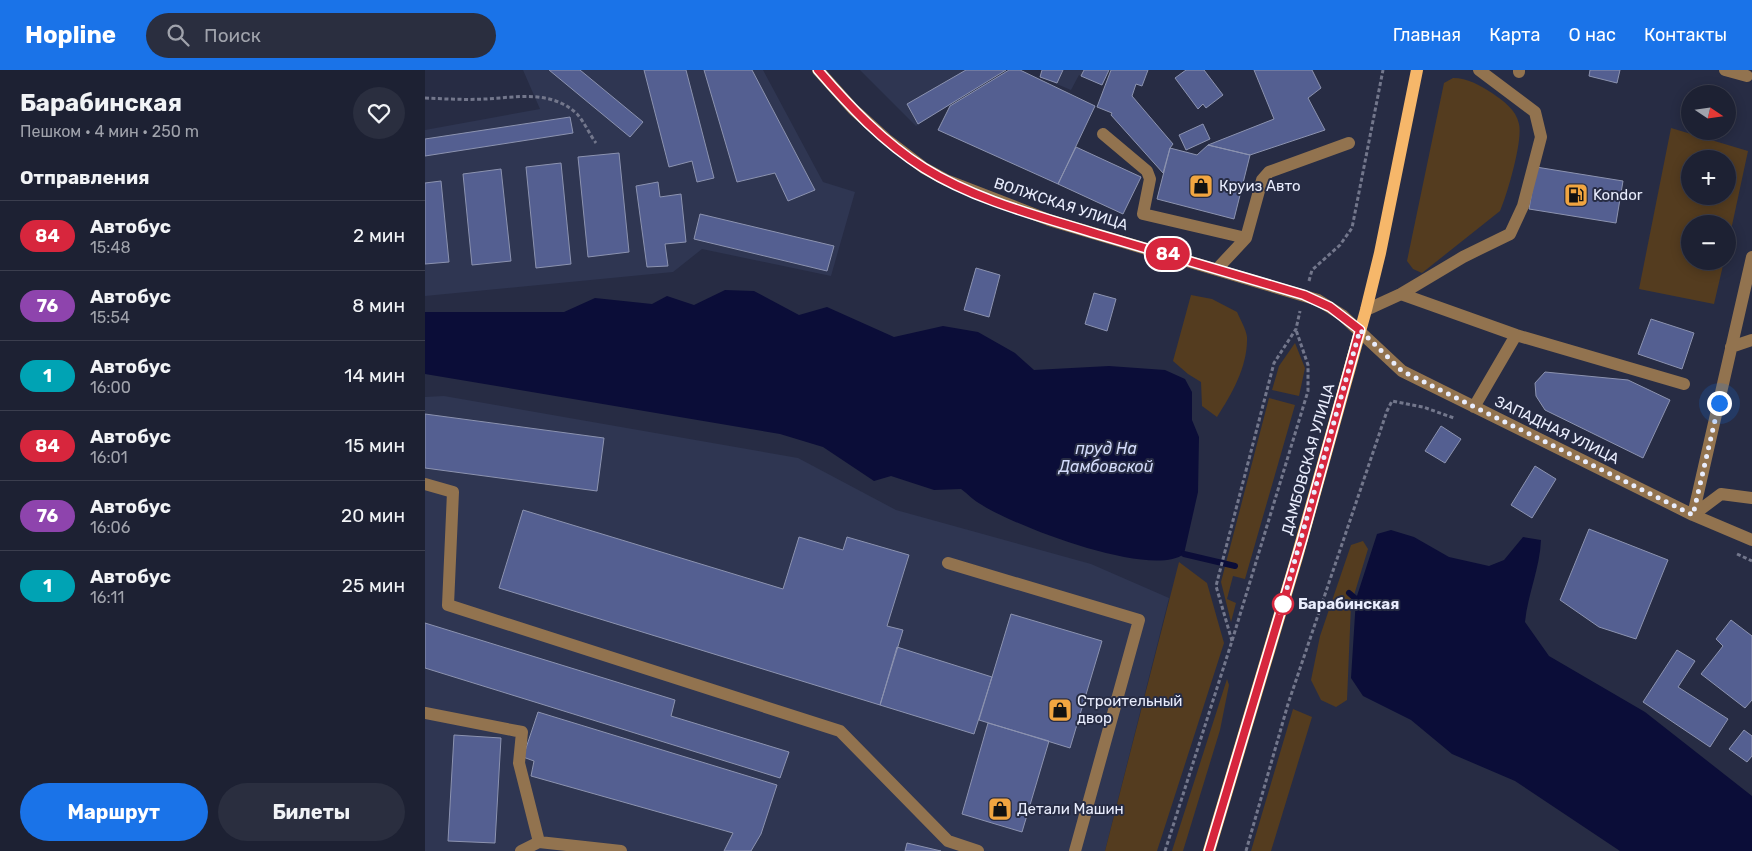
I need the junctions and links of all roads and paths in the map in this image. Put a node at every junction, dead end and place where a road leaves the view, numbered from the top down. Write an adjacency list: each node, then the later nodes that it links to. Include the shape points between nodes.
1 (818, 70): 13 (street, ВОЛЖСКАЯ УЛИЦА, via 853,109 908,156 924,168 966,189 1049,220)
2 (1383, 70): 15 (path, via 1352,228 1341,245 1312,270)
3 (1417, 70): 16 (main road, ДАМБОВСКАЯ УЛИЦА)
4 (1479, 70): 14 (street, via 1535,112 1541,137 1523,206 1510,234 1463,257)
5 (1725, 70): 6 (street)
6 (1747, 76)
7 (425, 98): 9 (path, via 547,97 579,115)
8 (1103, 134): 11 (street, via 1147,171 1150,179 1143,214)
9 (596, 143)
10 (1349, 143): 11 (street, via 1269,172 1262,180)
11 (1246, 238): 13 (street)
12 (1752, 257): 20 (street)
13 (1217, 269): 15 (street, ВОЛЖСКАЯ УЛИЦА)
14 (1401, 294): 16 (street); 18 (street)
15 (1304, 295): 17 (street, ВОЛЖСКАЯ УЛИЦА, via 1330,307)
16 (1366, 310): 17 (main road, ДАМБОВСКАЯ УЛИЦА)
17 (1360, 330): 22 (street, ЗАПАДНАЯ УЛИЦА, via 1402,371); 37 (main road, ДАМБОВСКАЯ УЛИЦА)
18 (1516, 335): 21 (street); 22 (street)
19 (1752, 340): 20 (street)
20 (1731, 347): 26 (street)
21 (1684, 384)
22 (1474, 407): 26 (street, ЗАПАДНАЯ УЛИЦА)
23 (1387, 411): 38 (path, via 1288,704)
24 (425, 484): 34 (street, via 453,492 448,605 840,731 948,841)
25 (1752, 498): 26 (street, via 1721,494)
26 (1693, 515): 27 (street, ЗАПАДНАЯ УЛИЦА)
27 (1752, 540)
28 (948, 563): 35 (street, via 1139,620)
29 (1233, 641): 29 (path, via 1308,391 1308,365 1296,329 1274,364 1216,586); 36 (path)
30 (425, 713): 31 (street, via 523,732 519,763)
31 (539, 842): 32 (street); 33 (street)
32 (521, 851)
33 (621, 851)
34 (978, 851)
35 (1075, 851)
36 (1165, 851)
37 (1209, 851)
38 (1246, 851)

